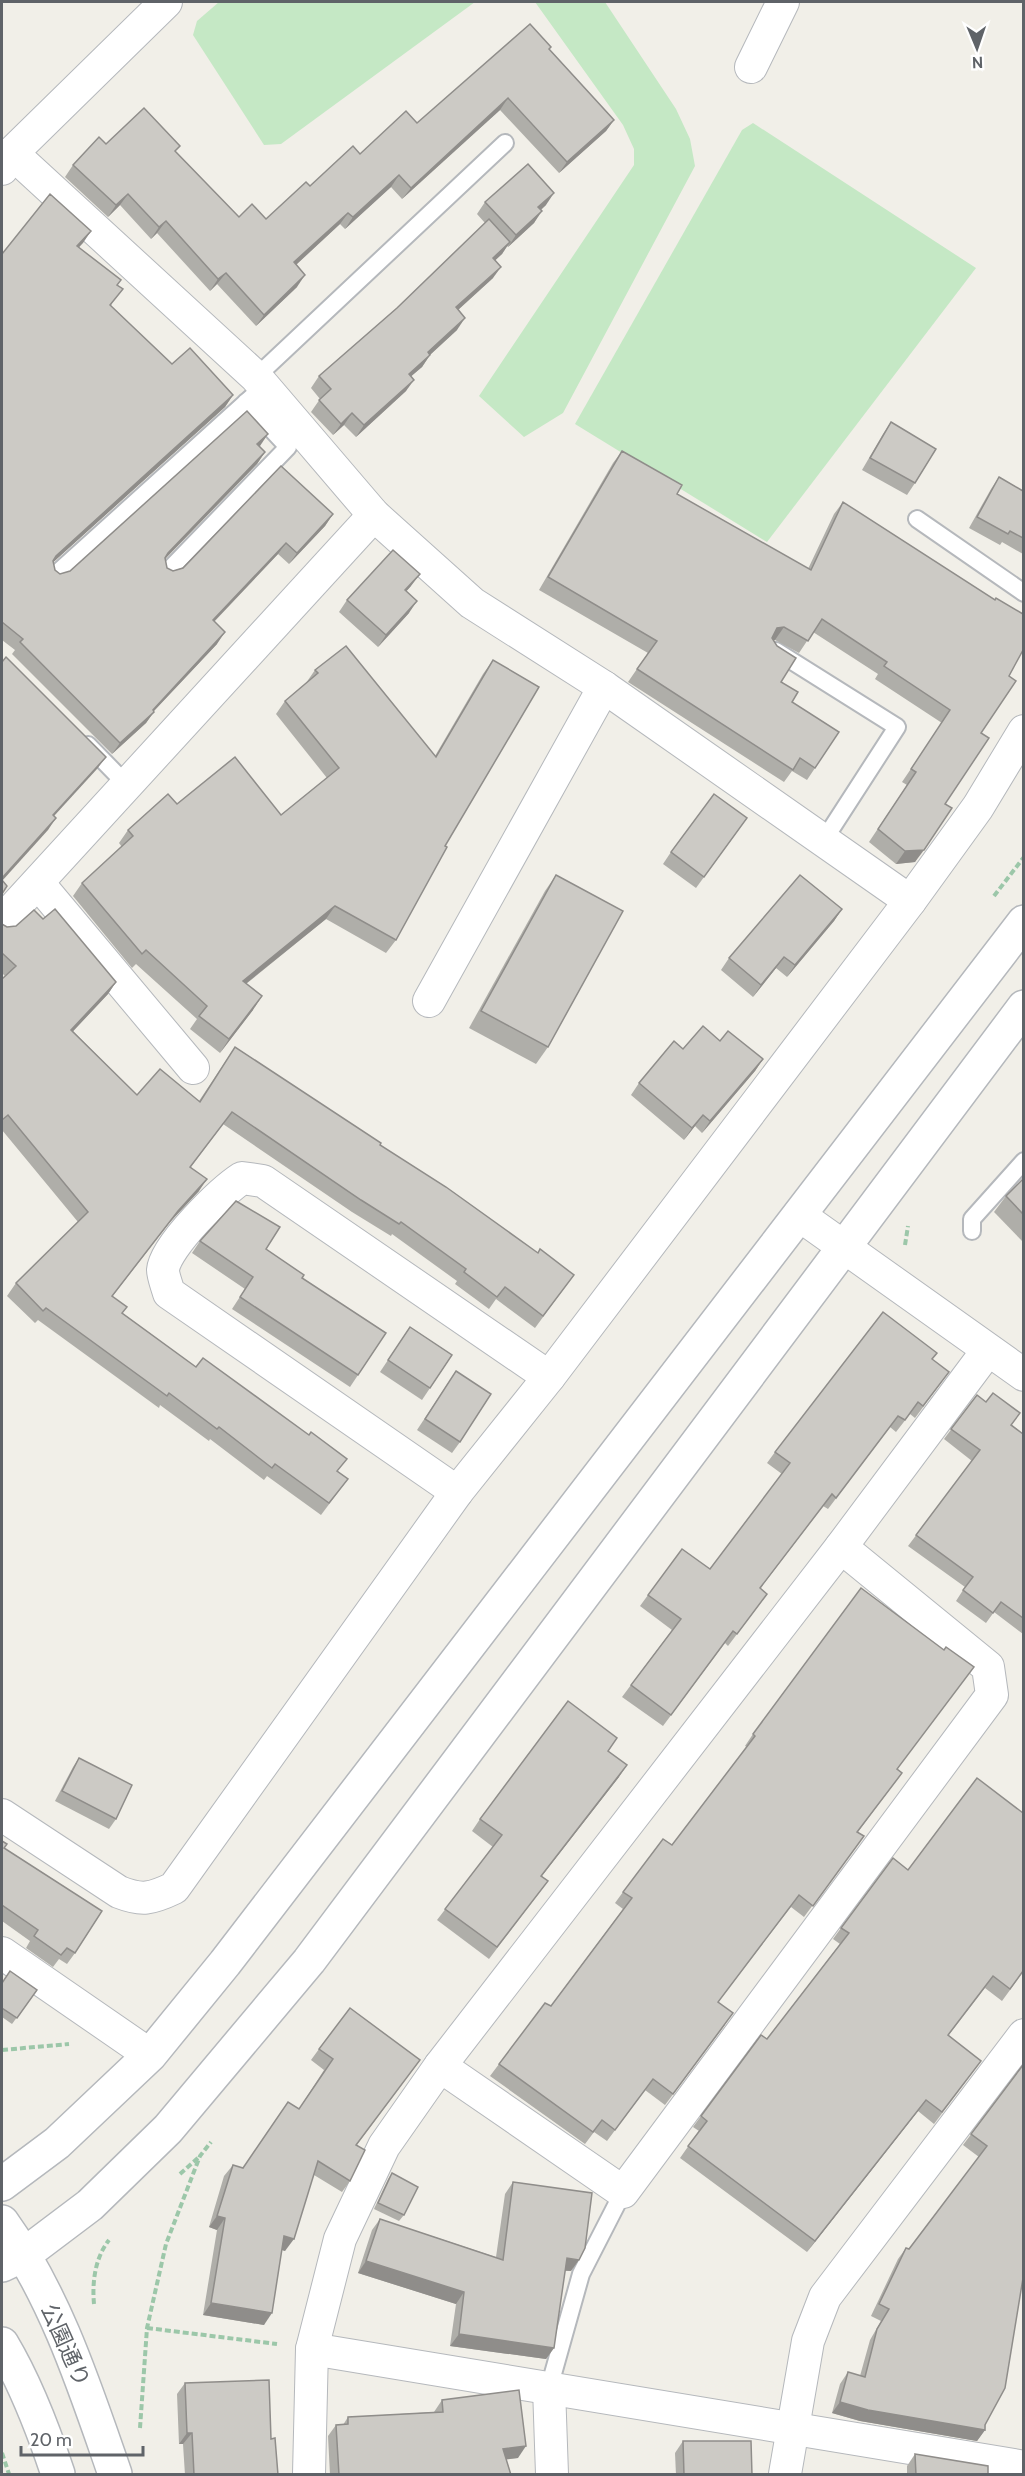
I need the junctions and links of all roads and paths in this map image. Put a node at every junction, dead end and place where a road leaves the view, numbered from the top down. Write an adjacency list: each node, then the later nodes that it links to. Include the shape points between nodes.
1 (166, 2): 5 (street)
2 (783, 2): 3 (street)
3 (751, 67)
4 (506, 143): 6 (lane)
5 (7, 161): 6 (street)
6 (255, 388): 7 (street); 9 (lane, via 288,447); 10 (lane)
7 (374, 515): 13 (street, via 472,603); 16 (street)
8 (917, 519): 11 (lane)
9 (167, 572)
10 (55, 575)
11 (1023, 593)
12 (774, 650): 17 (lane, via 897,727)
13 (604, 687): 17 (street); 23 (street)
14 (1023, 731): 20 (street, via 978,807)
15 (80, 736): 16 (lane)
16 (128, 785): 19 (street)
17 (824, 840): 20 (street)
18 (1023, 857): 21 (path)
19 (15, 899): 25 (street)
20 (910, 901): 34 (street)
21 (987, 905)
22 (1023, 922): 27 (street)
23 (429, 1001)
24 (1023, 1007): 30 (street)
25 (194, 1068)
26 (1023, 1161): 29 (lane, via 972,1219)
27 (799, 1215): 30 (street); 42 (street)
28 (908, 1224): 31 (path, via 906,1244)
29 (972, 1232)
30 (844, 1248): 31 (street); 51 (street, via 309,1961 168,2129 90,2205)
31 (879, 1273): 32 (street)
32 (988, 1350): 33 (street); 36 (street)
33 (1023, 1375)
34 (549, 1377): 35 (street); 35 (street, via 263,1181 242,1178 226,1189 171,1249 163,1270 169,1293)
35 (457, 1492): 37 (street, via 174,1888 138,1899 119,1892)
36 (840, 1546): 43 (street); 48 (street, via 988,1667 992,1695)
37 (2, 1815)
38 (2, 1953): 39 (street)
39 (117, 2031): 41 (path, via 108,2041); 42 (street)
40 (1023, 2036): 58 (street, via 825,2297 808,2341)
41 (2, 2050)
42 (150, 2055): 47 (street, via 57,2143)
43 (440, 2066): 48 (street); 55 (street, via 408,2129 384,2146 340,2239)
44 (214, 2137): 45 (path)
45 (200, 2156): 46 (path); 53 (path, via 166,2244)
46 (173, 2180)
47 (2, 2184)
48 (623, 2192): 56 (lane, via 581,2274)
49 (2, 2222): 51 (street, 公園通り)
50 (112, 2237): 52 (path, via 101,2252 95,2275)
51 (13, 2260): 63 (street, 公園通り, via 79,2370)
52 (95, 2313)
53 (147, 2328): 55 (path); 57 (path, via 140,2434)
54 (2, 2344): 62 (street, via 46,2438)
55 (312, 2349): 56 (street); 64 (street)
56 (549, 2388): 58 (street); 65 (street)
57 (135, 2424)
58 (793, 2428): 60 (street); 66 (street)
59 (2, 2453): 61 (path)
60 (1020, 2462)
61 (9, 2475)
62 (58, 2475)
63 (115, 2475)
64 (309, 2475)
65 (552, 2475)
66 (785, 2475)

